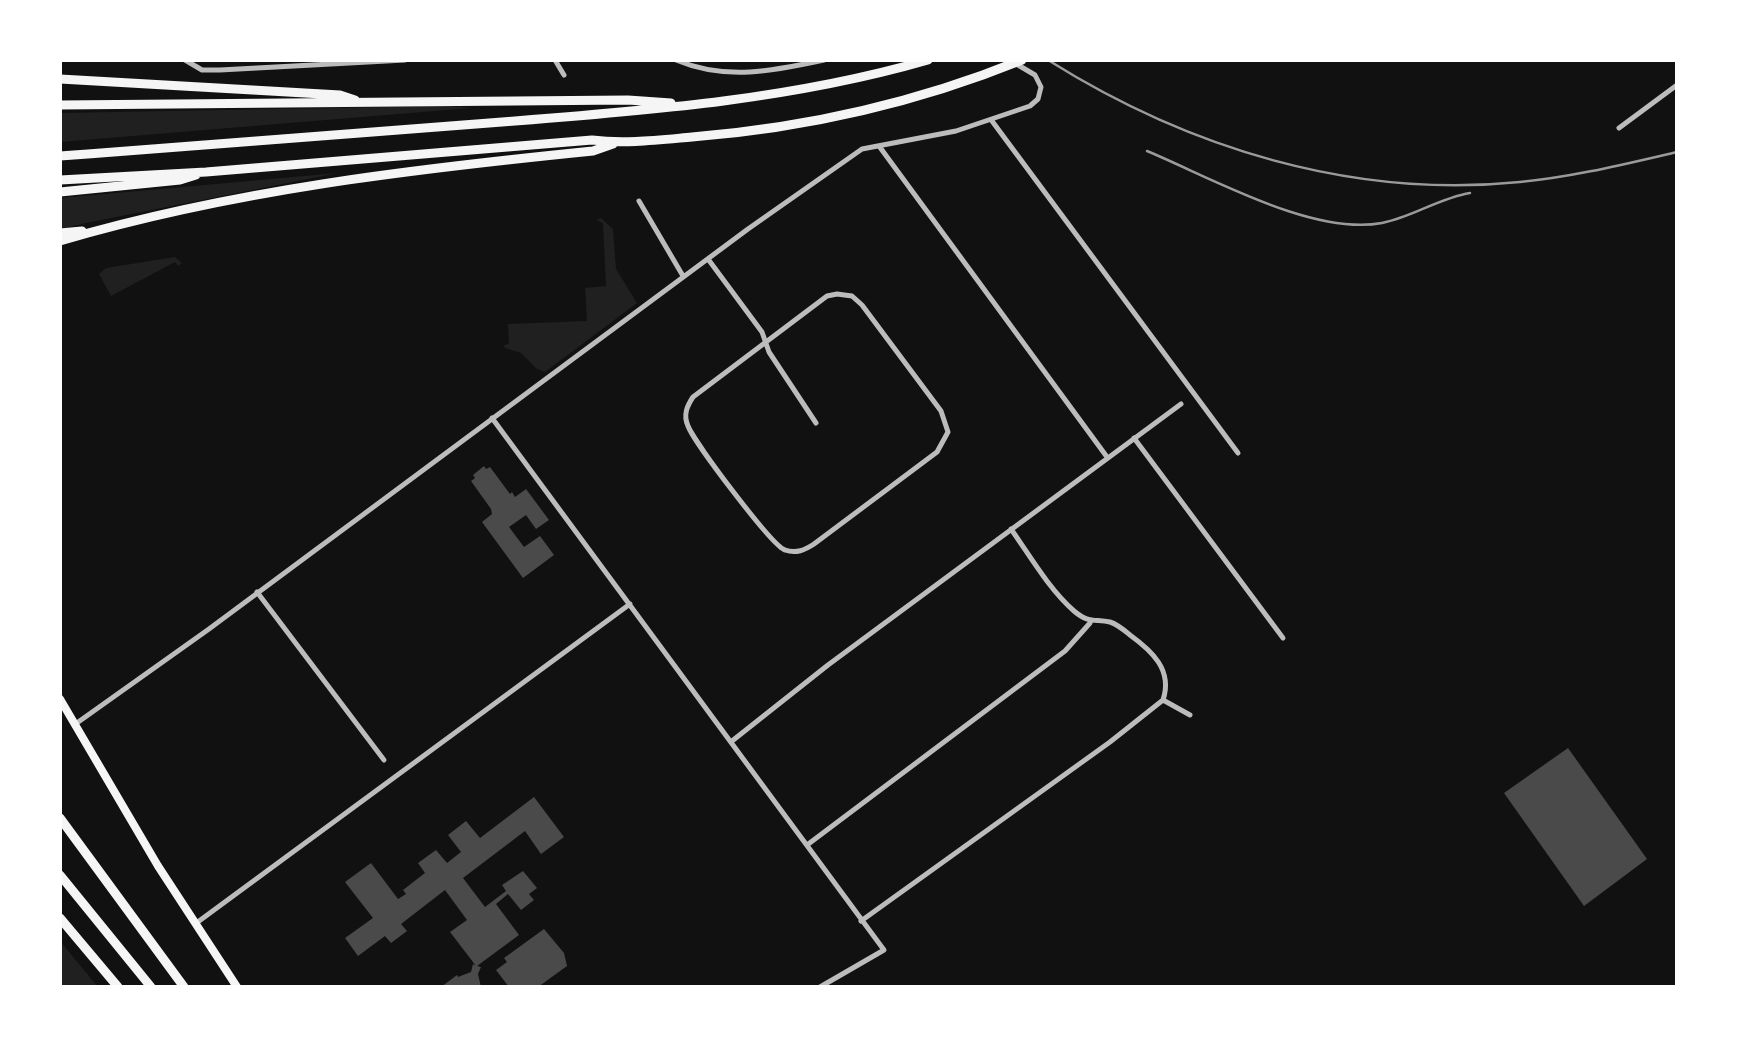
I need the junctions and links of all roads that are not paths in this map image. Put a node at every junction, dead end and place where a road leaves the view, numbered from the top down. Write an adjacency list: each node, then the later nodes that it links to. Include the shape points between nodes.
1 (185, 60): 2 (street, via 202,70)
2 (386, 60): 3 (street)
3 (405, 60)
4 (555, 60): 10 (street)
5 (676, 60): 6 (street, via 745,74)
6 (824, 60)
7 (928, 60): 15 (highway, via 810,89)
8 (1010, 60): 16 (street, via 1035,75 1040,95)
9 (1022, 60): 18 (highway, via 830,118)
10 (564, 75)
11 (60, 79): 13 (highway, via 340,95)
12 (1677, 84): 17 (street)
13 (362, 102): 14 (highway); 15 (highway, via 628,100)
14 (60, 105)
15 (693, 106): 20 (highway)
16 (992, 121): 19 (street); 33 (street)
17 (1620, 128)
18 (616, 143): 21 (highway); 25 (highway, via 364,176)
19 (879, 146): 26 (street, via 862,149); 34 (street)
20 (60, 156)
21 (206, 172): 22 (highway); 23 (highway)
22 (60, 180)
23 (60, 192)
24 (639, 202): 27 (street)
25 (60, 237)
26 (708, 258): 27 (street); 28 (street)
27 (683, 277): 30 (street)
28 (765, 342): 28 (street, via 693,396 686,421 770,539 786,551 800,551 937,452 948,427 852,296 827,296); 31 (street)
29 (1181, 404): 32 (street)
30 (492, 418): 36 (street); 37 (street)
31 (816, 423)
32 (1134, 438): 34 (street); 39 (street)
33 (1238, 453)
34 (1107, 457): 35 (street)
35 (1011, 529): 38 (street, via 1060,596); 44 (street)
36 (257, 592): 43 (street); 45 (street)
37 (630, 604): 44 (street); 51 (street)
38 (1090, 622): 41 (street, via 1111,622 1153,654 1164,672); 47 (street, via 1066,651)
39 (1283, 638)
40 (60, 700): 43 (main road)
41 (1163, 700): 42 (street); 50 (street)
42 (1190, 716)
43 (74, 725): 51 (main road)
44 (732, 740): 47 (street)
45 (384, 760)
46 (60, 818): 54 (highway)
47 (807, 845): 50 (street)
48 (60, 876): 53 (highway)
49 (60, 918): 52 (highway)
50 (861, 921): 56 (street, via 884,950)
51 (195, 924): 55 (main road)
52 (118, 987)
53 (150, 987)
54 (184, 987)
55 (237, 987)
56 (820, 987)

